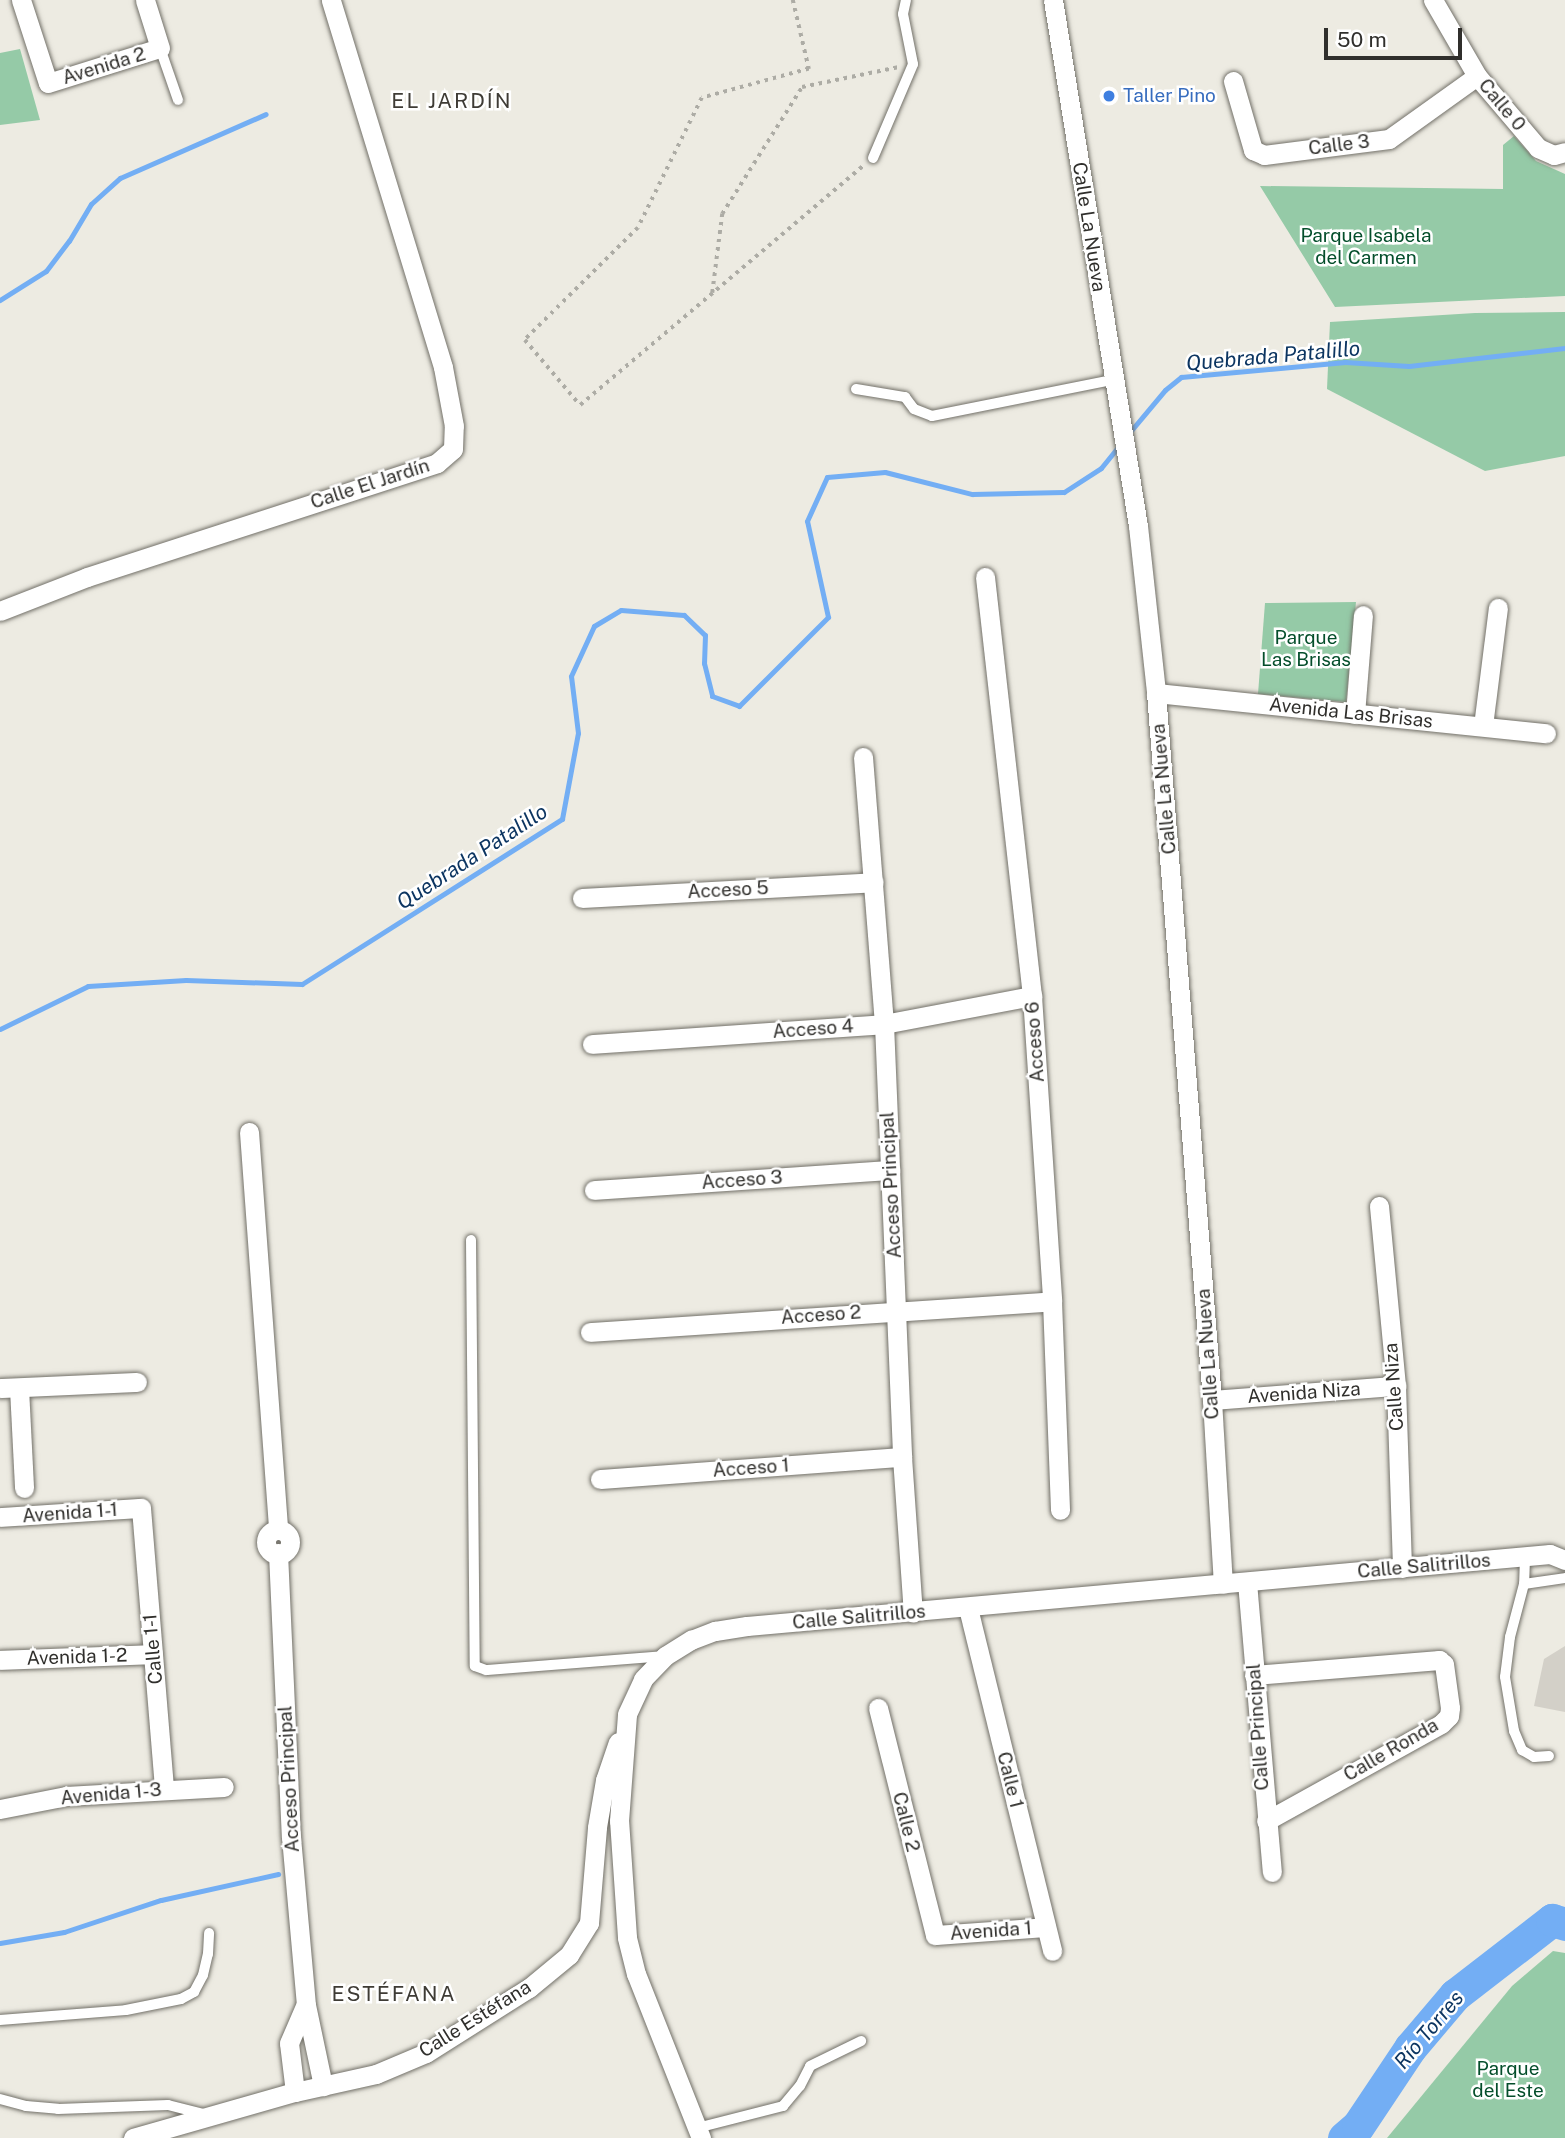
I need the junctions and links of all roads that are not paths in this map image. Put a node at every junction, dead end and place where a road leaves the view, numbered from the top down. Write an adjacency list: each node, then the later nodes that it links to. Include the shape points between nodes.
1 (22, 0): 7 (street, Avenida 2, via 48,83)
2 (145, 0): 7 (street)
3 (331, 0): 17 (street, Calle El Jardín, via 443,367 454,426 453,449 437,463 88,577)
4 (905, 0): 12 (lane, via 903,14 913,64)
5 (1053, 0): 13 (street, Calle La Nueva)
6 (1433, 0): 8 (street, Calle 0)
7 (160, 48): 10 (lane)
8 (1477, 76): 9 (street, Calle 3, via 1390,139 1264,155 1253,150); 11 (street, Calle 0, via 1538,148 1554,155)
9 (1233, 81)
10 (178, 100)
11 (1565, 152)
12 (873, 158)
13 (1112, 380): 14 (lane, via 932,416 914,409 905,397); 19 (street, Calle La Nueva, via 1138,526)
14 (856, 389)
15 (985, 577): 26 (street, Acceso 6)
16 (1498, 608): 21 (street)
17 (0, 611)
18 (1363, 615): 20 (street)
19 (1156, 693): 20 (street, Avenida Las Brisas); 40 (street, Calle La Nueva)
20 (1355, 713): 21 (street, Avenida Las Brisas)
21 (1483, 726): 22 (street, Avenida Las Brisas)
22 (1546, 733)
23 (863, 757): 24 (street, Acceso Principal)
24 (874, 882): 25 (street, Acceso 5); 27 (street, Acceso Principal)
25 (582, 898)
26 (1032, 996): 27 (street, Acceso 4); 34 (street, Acceso 6)
27 (884, 1024): 28 (street, Acceso 4); 30 (street, Acceso Principal)
28 (592, 1044)
29 (249, 1132): 72 (street, Acceso Principal, via 278,1530 268,1535 267,1542 269,1549 278,1553 291,1837)
30 (890, 1170): 31 (street, Acceso 3); 35 (street, Acceso Principal)
31 (594, 1190)
32 (1379, 1206): 38 (street, Calle Niza)
33 (471, 1240): 57 (lane, via 475,1666 486,1670)
34 (1052, 1301): 35 (street, Acceso 2); 45 (street, Acceso 6)
35 (897, 1310): 36 (street, Acceso 2); 41 (street, Acceso Principal)
36 (590, 1332)
37 (137, 1382): 39 (street)
38 (1396, 1386): 40 (street, Avenida Niza); 49 (street, Calle Niza)
39 (9, 1388): 43 (street)
40 (1212, 1400): 52 (street, Calle La Nueva)
41 (902, 1457): 42 (street, Acceso 1); 55 (street, Acceso Principal)
42 (600, 1479)
43 (24, 1488)
44 (141, 1508): 46 (street, Avenida 1-1); 56 (street, Calle 1-1)
45 (1060, 1510)
46 (0, 1517)
47 (1560, 1554): 48 (street, Calle Salitrillos)
48 (1525, 1558): 49 (street, Calle Salitrillos); 53 (lane)
49 (1402, 1568): 51 (street, Calle Salitrillos)
50 (1565, 1578): 53 (lane)
51 (1247, 1582): 52 (street, Calle Salitrillos); 59 (street, Calle Principal)
52 (1223, 1584): 54 (street, Calle Salitrillos)
53 (1524, 1584): 62 (lane, via 1505,1677 1522,1750 1534,1757)
54 (968, 1608): 55 (street, Calle Salitrillos); 68 (street, Calle 1)
55 (913, 1613): 57 (street, Calle Salitrillos, via 715,1631)
56 (153, 1654): 58 (street, Avenida 1-2); 64 (street, Calle 1-1)
57 (665, 1656): 61 (street, Calle Salitrillos, via 643,1679)
58 (0, 1660)
59 (1254, 1675): 66 (street, Calle Principal); 66 (street, Calle Ronda, via 1439,1660 1444,1664 1450,1708 1441,1724)
60 (878, 1708): 70 (street, Calle 2)
61 (627, 1714): 75 (street, Calle Estéfana, via 605,1780 589,1923 569,1955 530,1988 426,2053 376,2074); 79 (street, Calle Salitrillos, via 619,1821 626,1937 636,1974)
62 (1549, 1756)
63 (224, 1787): 64 (street, Avenida 1-3)
64 (164, 1789): 65 (street, Avenida 1-3, via 66,1796)
65 (0, 1808)
66 (1266, 1821): 67 (street, Calle Principal)
67 (1272, 1872)
68 (1046, 1927): 70 (street, Avenida 1); 71 (street, Calle 1)
69 (209, 1933): 73 (lane, via 203,1975 194,1992 181,1999 126,2010)
70 (935, 1935)
71 (1052, 1951)
72 (306, 2005): 75 (street, Acceso Principal); 76 (street, via 289,2043)
73 (0, 2020)
74 (861, 2041): 79 (lane, via 810,2066 783,2106)
75 (323, 2086): 76 (street, Calle Estéfana)
76 (295, 2092): 78 (street, Calle Estéfana)
77 (0, 2099): 78 (lane, via 58,2109 168,2105)
78 (207, 2115): 80 (street, Calle Estéfana)
79 (699, 2133)
80 (133, 2138)

